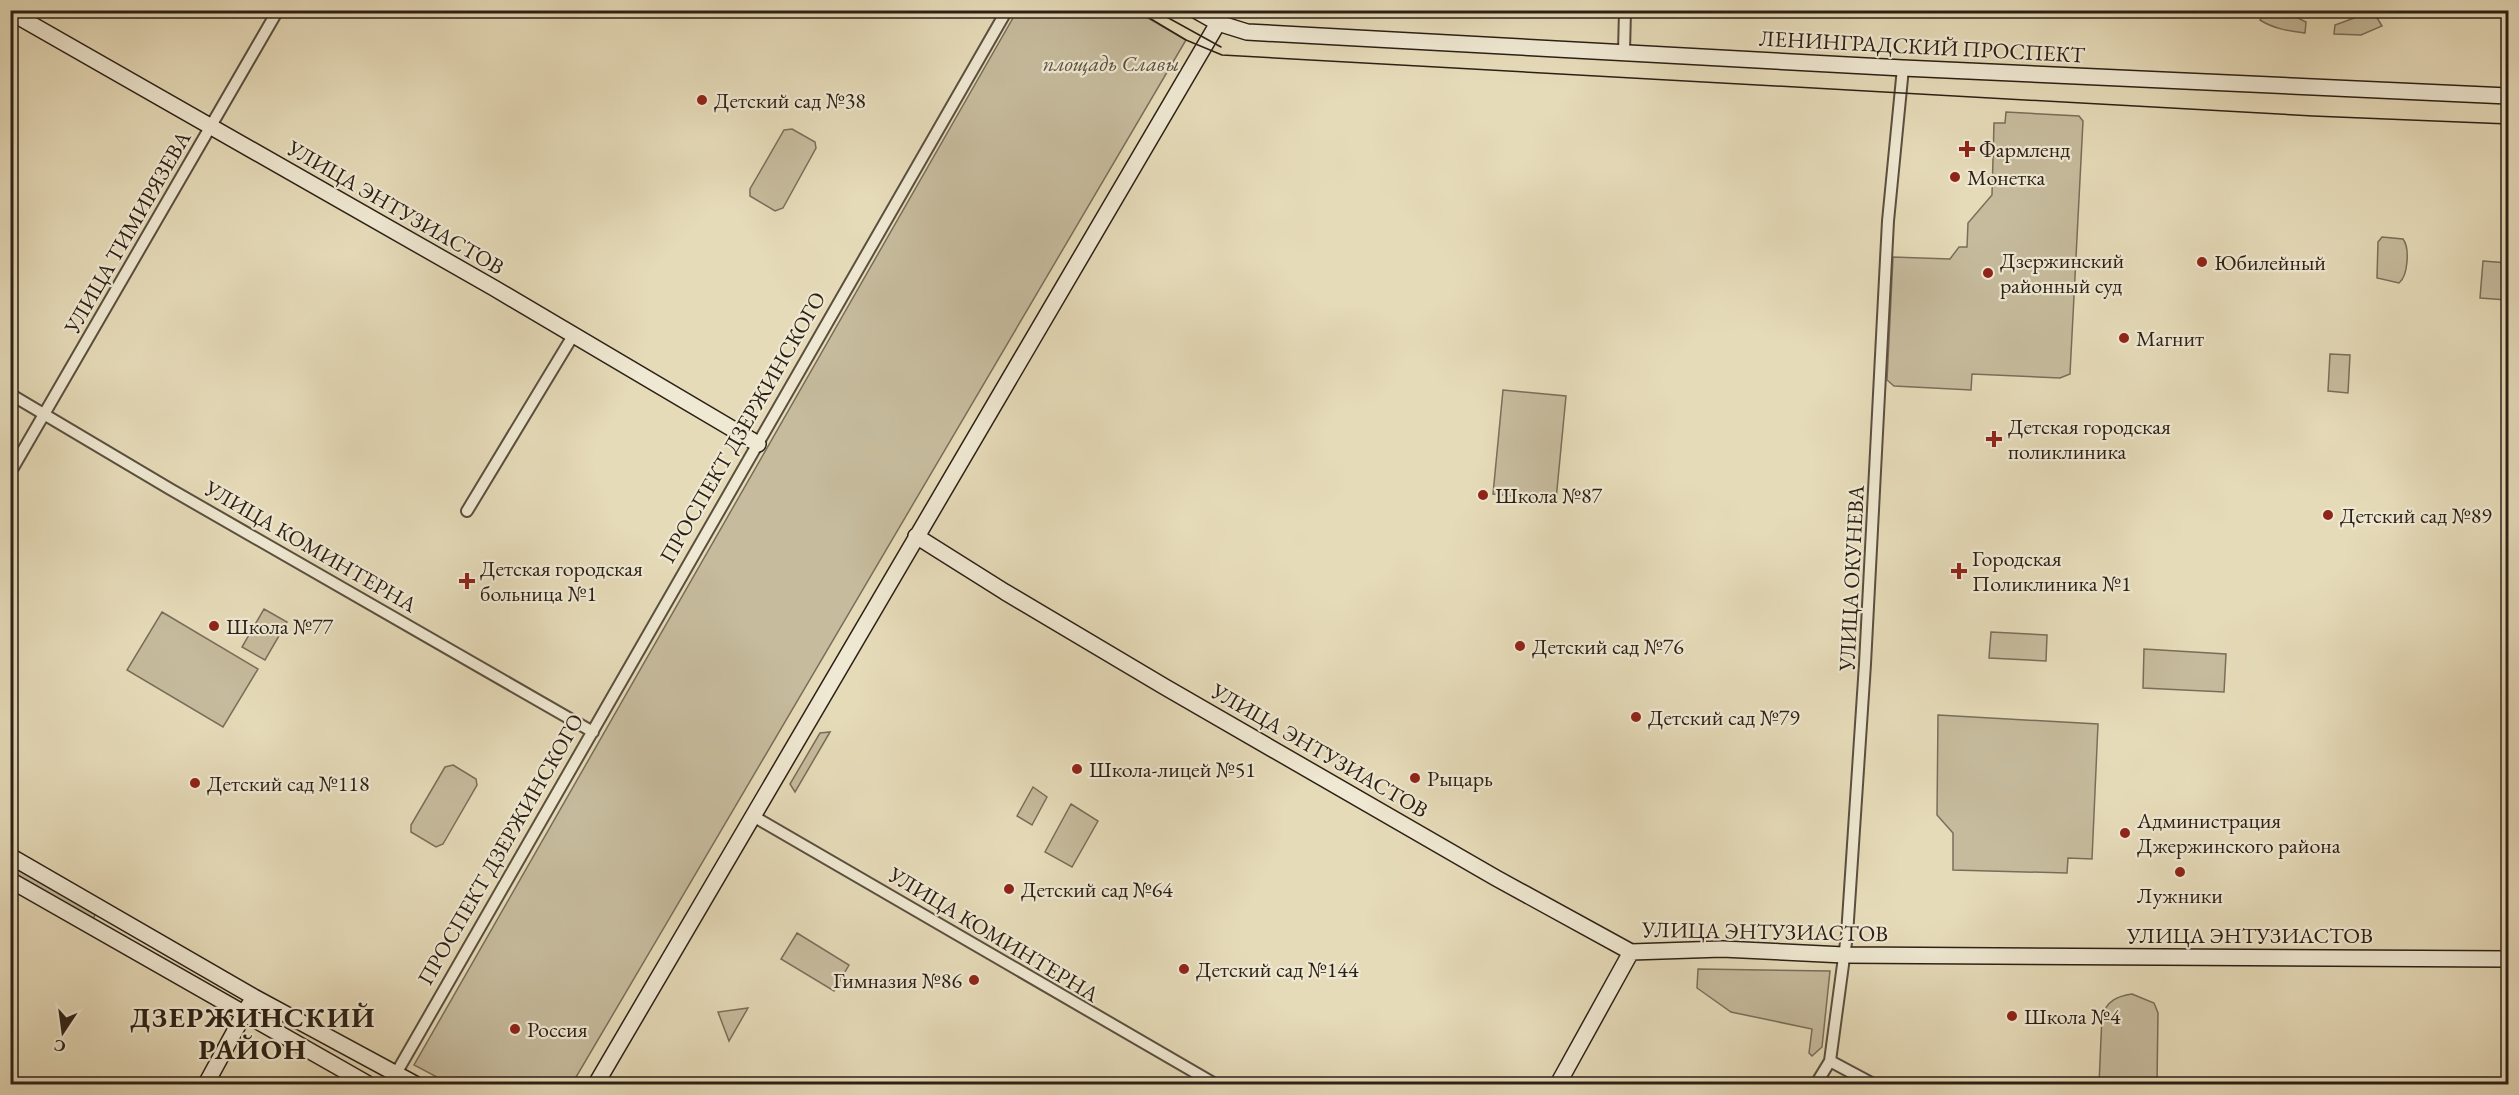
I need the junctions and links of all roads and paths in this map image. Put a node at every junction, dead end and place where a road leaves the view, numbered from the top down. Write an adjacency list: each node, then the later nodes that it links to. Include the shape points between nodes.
1 (278, 10): 10 (street, УЛИЦА ТИМИРЯЗЕВА)
2 (1008, 10): 14 (street, ПРОСПЕКТ ДЗЕРЖИНСКОГО)
3 (1195, 10): 6 (street, ЛЕНИНГРАДСКИЙ ПРОСПЕКТ)
4 (1625, 10): 7 (street)
5 (10, 12): 10 (street, УЛИЦА ЭНТУЗИАСТОВ)
6 (1218, 23): 7 (street, ЛЕНИНГРАДСКИЙ ПРОСПЕКТ, via 1247,32); 17 (street)
7 (1624, 52): 8 (street, ЛЕНИНГРАДСКИЙ ПРОСПЕКТ)
8 (1903, 68): 9 (street, ЛЕНИНГРАДСКИЙ ПРОСПЕКТ); 23 (street, УЛИЦА ОКУНЕВА, via 1888,221 1866,664)
9 (2508, 96)
10 (211, 128): 11 (street, УЛИЦА ЭНТУЗИАСТОВ); 13 (street, УЛИЦА ТИМИРЯЗЕВА)
11 (574, 334): 14 (street, УЛИЦА ЭНТУЗИАСТОВ); 16 (street)
12 (10, 394): 13 (street, УЛИЦА КОМИНТЕРНА)
13 (45, 414): 15 (street, УЛИЦА ТИМИРЯЗЕВА); 18 (street, УЛИЦА КОМИНТЕРНА)
14 (758, 444): 18 (street, ПРОСПЕКТ ДЗЕРЖИНСКОГО)
15 (10, 473)
16 (467, 511)
17 (916, 536): 19 (street); 22 (street, УЛИЦА ЭНТУЗИАСТОВ, via 1165,687)
18 (593, 732): 28 (street, ПРОСПЕКТ ДЗЕРЖИНСКОГО)
19 (753, 816): 32 (street); 33 (street, УЛИЦА КОМИНТЕРНА)
20 (10, 856): 25 (street)
21 (10, 880): 26 (street)
22 (1631, 952): 23 (street, УЛИЦА ЭНТУЗИАСТОВ, via 1722,949); 34 (street)
23 (1844, 955): 24 (street, УЛИЦА ЭНТУЗИАСТОВ); 27 (street, УЛИЦА ОКУНЕВА)
24 (2508, 959)
25 (254, 997): 26 (street); 28 (street)
26 (244, 1014): 29 (street); 30 (street)
27 (1830, 1061): 35 (street, УЛИЦА ОКУНЕВА); 36 (street)
28 (393, 1079): 31 (street)
29 (206, 1084)
30 (368, 1084)
31 (414, 1084)
32 (596, 1084)
33 (1215, 1084)
34 (1558, 1084)
35 (1816, 1084)
36 (1873, 1084)

